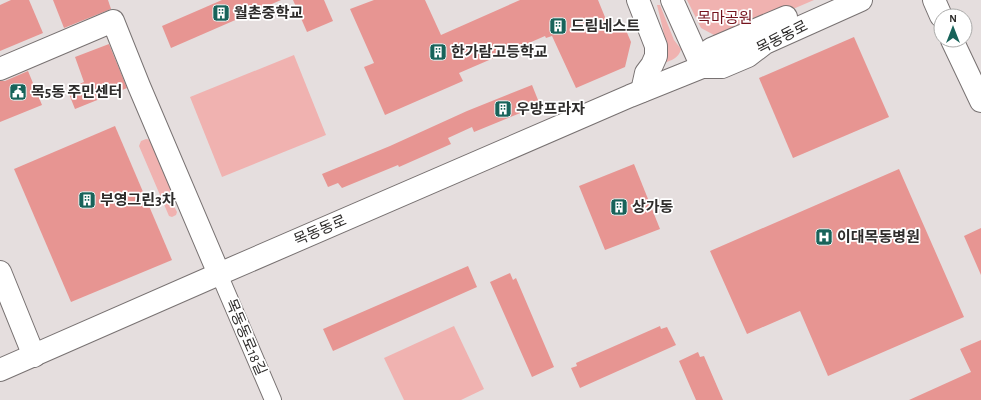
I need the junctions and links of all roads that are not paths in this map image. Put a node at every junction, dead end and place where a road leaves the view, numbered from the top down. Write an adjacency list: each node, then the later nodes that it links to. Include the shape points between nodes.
1 (638, 0): 8 (main road, via 656,46 656,56 646,73)
2 (672, 0): 6 (main road)
3 (825, 0): 6 (main road, 목동동로, via 711,49)
4 (861, 0): 6 (main road, 목동동로, via 765,43 748,56 722,67)
5 (956, 48): 9 (main road)
6 (702, 67): 8 (main road, 목동동로)
7 (0, 69): 11 (main road, via 113,21)
8 (642, 91): 11 (main road, 목동동로)
9 (981, 100)
10 (0, 272): 12 (main road)
11 (219, 274): 12 (main road, 목동동로); 14 (street, 목동동로18길)
12 (34, 356): 13 (main road, 목동동로)
13 (0, 370)
14 (273, 400)

